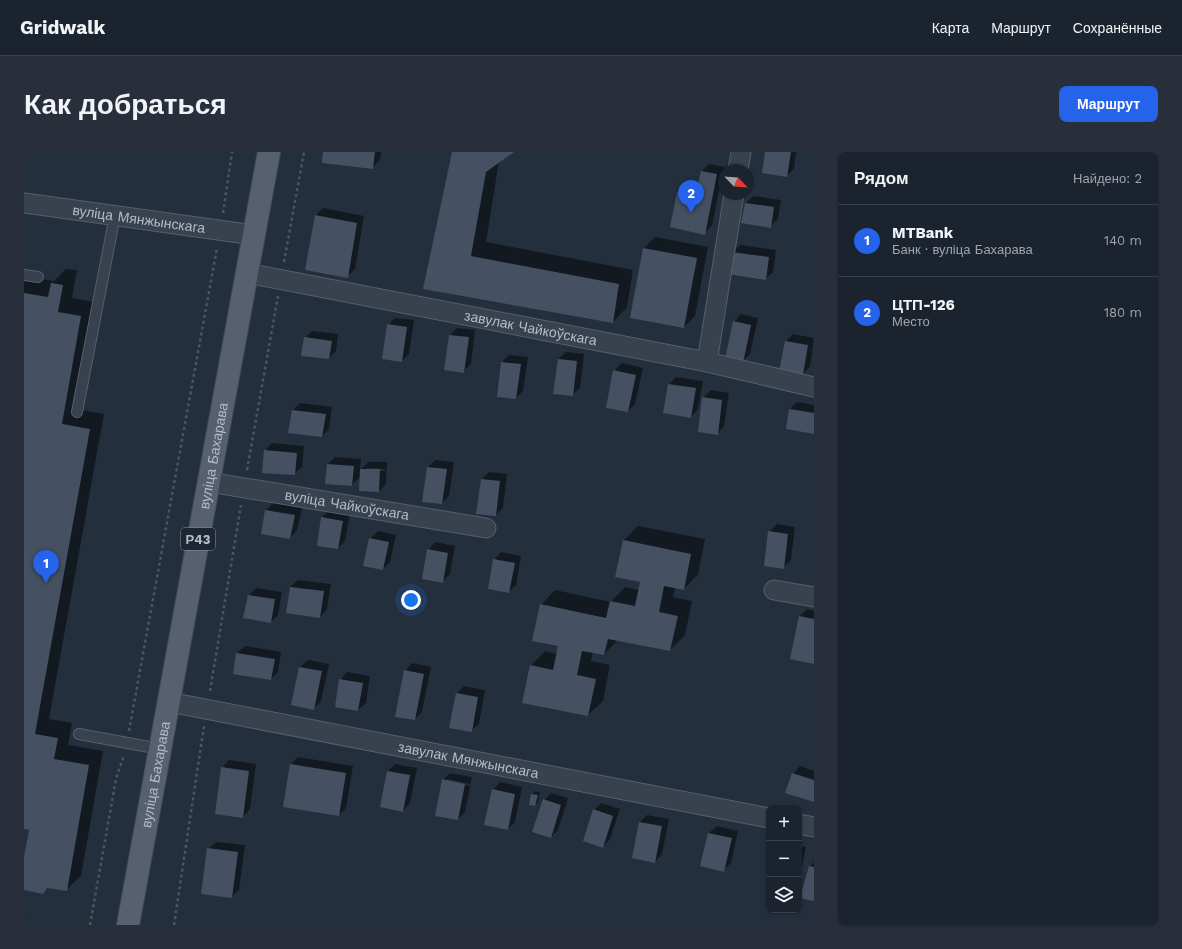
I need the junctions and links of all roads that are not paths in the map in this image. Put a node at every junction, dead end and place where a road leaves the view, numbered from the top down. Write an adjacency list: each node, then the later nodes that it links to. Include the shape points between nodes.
1 (269, 152): 7 (main road, вуліца Бахарава / Р43)
2 (741, 152): 3 (street)
3 (739, 164)
4 (733, 200): 11 (street)
5 (24, 202): 6 (street, вуліца Мянжынскага)
6 (115, 215): 7 (street, вуліца Мянжынскага); 13 (lane)
7 (254, 235): 8 (main road, вуліца Бахарава / Р43)
8 (247, 273): 11 (street, завулак Чайкоўскага); 14 (main road, вуліца Бахарава / Р43)
9 (24, 275): 10 (lane)
10 (38, 277)
11 (707, 362): 12 (street, завулак Чайкоўскага)
12 (814, 387)
13 (77, 412)
14 (209, 482): 15 (street, вуліца Чайкоўскага); 18 (main road, вуліца Бахарава / Р43)
15 (486, 528)
16 (774, 590): 17 (street)
17 (814, 597)
18 (169, 702): 20 (main road, вуліца Бахарава / Р43); 21 (street, завулак Мянжынскага)
19 (78, 734): 20 (lane)
20 (160, 749): 24 (main road, вуліца Бахарава / Р43)
21 (766, 817)
22 (802, 825): 23 (street)
23 (814, 827)
24 (128, 925)

